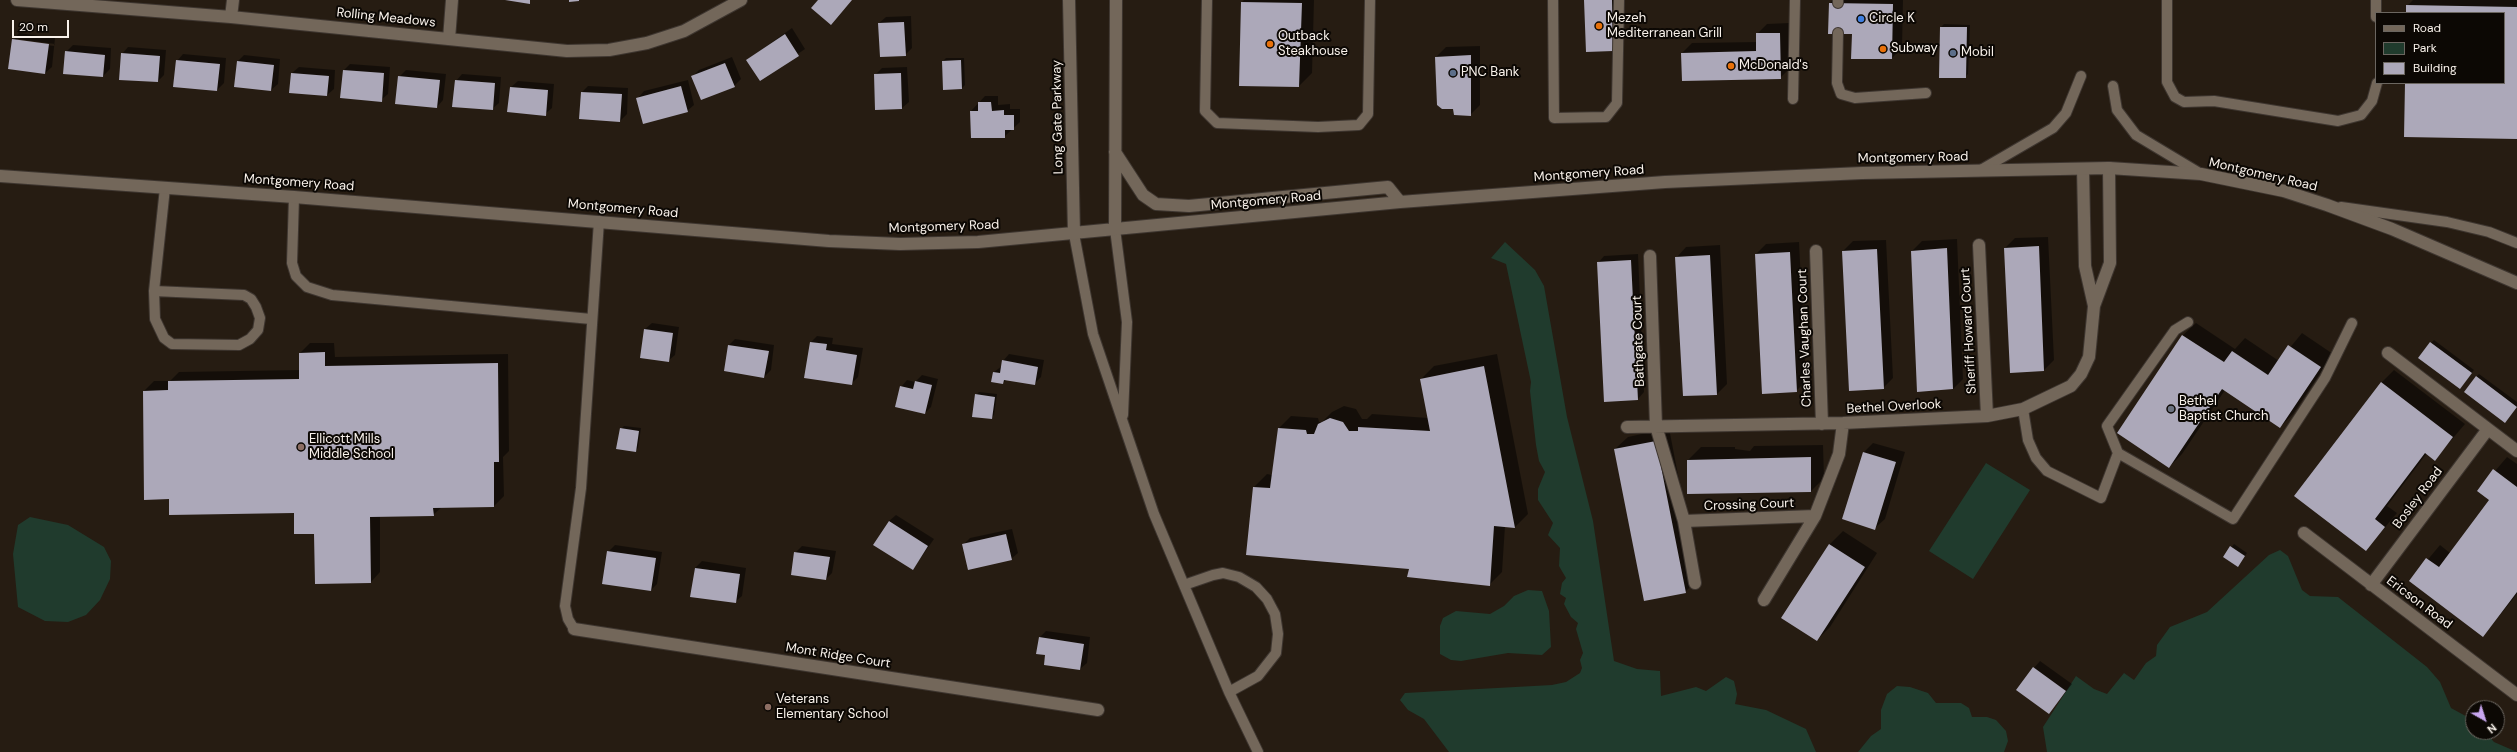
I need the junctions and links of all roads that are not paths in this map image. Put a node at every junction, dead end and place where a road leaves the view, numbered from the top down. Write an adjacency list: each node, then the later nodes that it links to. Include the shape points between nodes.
1 (17, 0): 15 (street, Rolling Meadows)
2 (232, 0): 15 (street)
3 (452, 0): 17 (street)
4 (741, 0): 17 (street, Rolling Meadows, via 684,31 646,43 609,50 567,51)
5 (1069, 0): 35 (street, Long Gate Parkway)
6 (1116, 0): 23 (street)
7 (1207, 0): 8 (lane, via 1205,110 1217,123 1318,127 1358,125 1368,114)
8 (1370, 0)
9 (1553, 0): 10 (lane, via 1554,118 1606,118 1617,103)
10 (1619, 0)
11 (1795, 0): 22 (lane)
12 (2166, 0): 19 (lane, via 2167,82 2175,97 2184,102 2214,102 2338,121 2361,115 2372,101)
13 (2376, 0): 14 (lane)
14 (2376, 12)
15 (231, 17): 17 (street, Rolling Meadows)
16 (1838, 34): 21 (lane, via 1836,83 1841,94 1855,98)
17 (449, 39)
18 (2082, 76): 26 (lane, via 2066,113 2053,128)
19 (2377, 84)
20 (2113, 86): 27 (lane, via 2117,110 2136,135)
21 (1926, 93)
22 (1793, 99)
23 (1115, 152): 31 (street, via 1143,195 1156,204 1189,206 1388,187); 34 (street)
24 (2109, 168): 25 (street, Montgomery Road); 27 (street, Montgomery Road); 42 (street, Bethel Overlook, via 2110,264)
25 (2083, 169): 26 (street, Montgomery Road); 42 (street, Bethel Overlook, via 2085,266)
26 (1979, 171): 31 (street, Montgomery Road, via 1862,173 1665,182)
27 (2201, 174): 32 (street, Montgomery Road, via 2271,188)
28 (0, 176): 29 (street, Montgomery Road)
29 (166, 188): 30 (street, Montgomery Road); 41 (lane)
30 (294, 197): 33 (street, Montgomery Road); 43 (lane, via 292,263 296,276 307,287 332,295)
31 (1400, 202): 34 (street, Montgomery Road)
32 (2327, 204): 36 (lane, via 2447,222 2489,232); 40 (street, Montgomery Road)
33 (599, 221): 35 (street, Montgomery Road, via 829,241 900,244 978,242); 43 (lane)
34 (1115, 230): 35 (street, Montgomery Road); 49 (lane, via 1127,322)
35 (1074, 234): 49 (lane, via 1093,334)
36 (2517, 243)
37 (1979, 245): 48 (street, Sheriff Howard Court)
38 (1816, 251): 51 (street, Charles Vaughan Court)
39 (1650, 256): 52 (street, Bathgate Court)
40 (2517, 283)
41 (154, 290): 41 (lane, via 155,319 164,338 172,344 239,345 250,339 258,330 260,318 256,307 251,299 244,295)
42 (2094, 306): 47 (street, Bethel Overlook, via 2089,357 2081,374 2065,390)
43 (592, 319): 64 (lane, via 581,488 565,606)
44 (2188, 322): 56 (lane, via 2175,330 2107,426)
45 (2352, 323): 56 (lane, via 2325,378 2233,519)
46 (2388, 353): 54 (street)
47 (2024, 409): 48 (street, Bethel Overlook); 56 (lane, via 2028,440 2036,458 2047,471 2101,498)
48 (1986, 416): 50 (street, Bethel Overlook)
49 (1123, 421): 62 (lane, via 1154,514)
50 (1843, 423): 51 (street, Bethel Overlook); 57 (street, via 1839,454)
51 (1822, 424): 52 (street, Bethel Overlook)
52 (1656, 426): 53 (street, Bethel Overlook); 58 (street)
53 (1627, 427)
54 (2488, 429): 55 (street); 61 (street, Bosley Road)
55 (2517, 451)
56 (2118, 453)
57 (1815, 516): 58 (street, Crossing Court); 63 (street)
58 (1684, 521): 60 (street)
59 (2304, 533): 61 (street, Ericson Road)
60 (1695, 583)
61 (2371, 584): 66 (street, Ericson Road)
62 (1184, 585): 65 (lane); 65 (lane, via 1223,573 1239,577 1256,587 1267,599 1275,614 1278,634 1276,653 1258,676)
63 (1764, 600)
64 (574, 629): 67 (street, Mont Ridge Court)
65 (1228, 692): 68 (lane)
66 (2517, 695)
67 (1098, 710)
68 (1258, 752)

